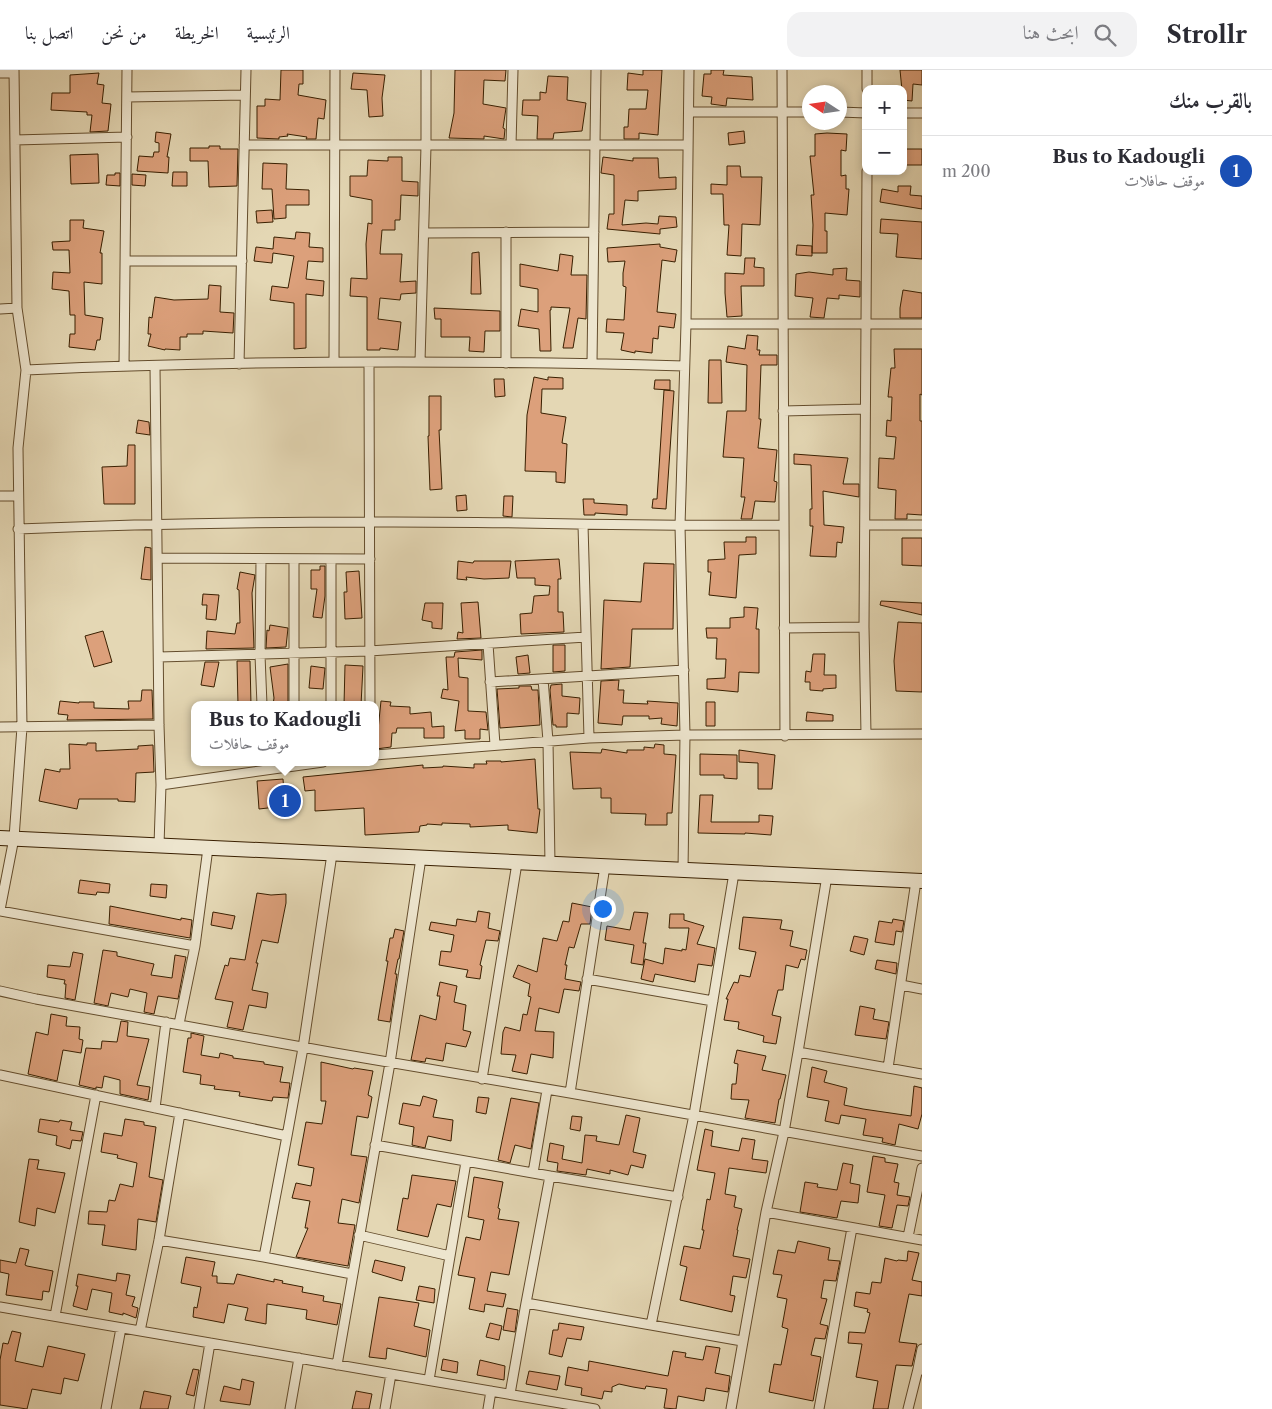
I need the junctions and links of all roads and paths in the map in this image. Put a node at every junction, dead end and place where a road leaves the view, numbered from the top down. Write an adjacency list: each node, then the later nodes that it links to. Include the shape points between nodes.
1 (127, 70): 14 (street)
2 (246, 70): 13 (street)
3 (335, 70): 27 (street)
4 (426, 70): 28 (street)
5 (513, 70): 29 (street)
6 (596, 70): 24 (street)
7 (689, 70): 15 (street)
8 (782, 70): 16 (street)
9 (867, 70): 12 (street)
10 (14, 72): 11 (street); 23 (street)
11 (0, 73)
12 (867, 85)
13 (245, 95): 14 (street); 26 (street)
14 (127, 97): 22 (street)
15 (689, 112): 16 (street); 25 (street)
16 (782, 112): 17 (street); 39 (street)
17 (802, 112)
18 (847, 112): 19 (street)
19 (862, 112)
20 (907, 113): 21 (street)
21 (922, 113)
22 (127, 137): 23 (street); 34 (street)
23 (15, 140): 36 (street)
24 (595, 145): 25 (street); 29 (street); 32 (street)
25 (687, 145): 38 (street)
26 (244, 146): 27 (street); 35 (street)
27 (334, 146): 28 (street); 42 (street)
28 (426, 146): 29 (street); 33 (street)
29 (511, 146)
30 (867, 175): 40 (street)
31 (506, 232): 32 (street); 33 (street); 45 (street)
32 (594, 232): 46 (street)
33 (424, 233): 44 (street)
34 (126, 261): 35 (street); 48 (street)
35 (242, 261): 47 (street)
36 (17, 308): 37 (street); 51 (street)
37 (0, 309)
38 (686, 324): 39 (street); 50 (street)
39 (782, 324): 40 (street); 53 (street)
40 (865, 324): 41 (street); 52 (street)
41 (922, 324)
42 (334, 362): 43 (street); 47 (street)
43 (369, 362): 44 (street); 56 (street)
44 (420, 362): 45 (street)
45 (506, 363): 46 (street)
46 (592, 363): 50 (street)
47 (239, 364): 49 (street)
48 (124, 366): 49 (street); 51 (street)
49 (156, 366): 57 (street)
50 (684, 366): 61 (street)
51 (26, 370): 55 (street, via 18,448)
52 (865, 409): 53 (street); 60 (street)
53 (783, 411): 59 (street)
54 (0, 496): 55 (street)
55 (18, 496): 63 (street)
56 (370, 522): 57 (street); 58 (street); 66 (street)
57 (158, 524): 63 (street); 64 (street)
58 (583, 525): 61 (street); 71 (street)
59 (784, 525): 61 (street); 70 (street)
60 (864, 525): 62 (street); 69 (street)
61 (680, 526): 78 (street)
62 (922, 526)
63 (18, 529): 88 (street)
64 (158, 558): 67 (street); 77 (street)
65 (331, 559): 66 (street); 68 (street); 74 (street)
66 (370, 559): 73 (street)
67 (261, 560): 68 (street); 76 (street)
68 (294, 560): 75 (street)
69 (864, 627): 70 (street); 89 (street)
70 (784, 628): 92 (street)
71 (586, 636): 72 (street); 79 (street)
72 (488, 644): 73 (street); 81 (street)
73 (369, 651): 74 (street); 85 (street)
74 (332, 653): 75 (street); 84 (street)
75 (294, 654): 76 (street); 83 (street)
76 (260, 655): 77 (street); 82 (street)
77 (159, 657): 86 (street)
78 (684, 670): 79 (street); 91 (street)
79 (587, 676): 80 (street); 93 (street)
80 (543, 679): 81 (street); 94 (street)
81 (490, 682): 95 (street)
82 (262, 701)
83 (294, 701)
84 (331, 701)
85 (370, 701)
86 (159, 725): 88 (street); 98 (street)
87 (0, 727): 88 (street)
88 (22, 727): 99 (street)
89 (866, 734): 90 (street); 92 (street)
90 (922, 734)
91 (685, 735): 92 (street); 93 (street); 107 (street)
92 (785, 736)
93 (589, 738): 94 (street)
94 (548, 741): 95 (street); 105 (street)
95 (495, 745): 96 (street)
96 (379, 755)
97 (264, 766): 98 (street)
98 (162, 785): 100 (street)
99 (7, 838): 100 (main road); 111 (street)
100 (160, 845): 101 (main road)
101 (208, 848): 102 (main road); 112 (street)
102 (332, 854): 103 (main road); 120 (street)
103 (422, 858): 104 (main road); 122 (street)
104 (517, 863): 105 (main road); 126 (street)
105 (550, 864): 106 (main road)
106 (605, 866): 107 (main road); 113 (street)
107 (684, 870): 108 (main road)
108 (734, 873): 109 (main road); 117 (street)
109 (827, 876): 110 (main road); 121 (street)
110 (919, 881): 114 (street)
111 (0, 911): 112 (street)
112 (195, 946): 119 (street)
113 (587, 979): 117 (street); 128 (street)
114 (901, 985): 115 (street); 123 (street)
115 (922, 989)
116 (0, 991): 118 (street)
117 (713, 1001): 132 (street)
118 (166, 1022): 119 (street); 130 (street)
119 (179, 1024): 120 (street)
120 (303, 1048): 122 (street); 134 (street)
121 (798, 1052): 123 (street); 133 (street)
122 (390, 1063): 126 (street); 135 (street)
123 (888, 1068): 124 (street)
124 (922, 1074)
125 (0, 1075): 129 (street)
126 (482, 1079): 127 (street)
127 (547, 1090): 128 (street); 139 (street)
128 (570, 1093): 132 (street)
129 (96, 1095): 130 (street); 153 (street)
130 (155, 1108): 131 (street)
131 (180, 1113): 134 (street); 146 (street)
132 (694, 1115): 133 (street); 141 (street)
133 (784, 1132): 136 (street); 142 (street)
134 (287, 1136): 149 (street)
135 (375, 1146): 137 (street); 144 (street)
136 (922, 1156)
137 (466, 1162): 139 (street); 148 (street)
138 (922, 1168): 145 (street)
139 (533, 1173): 140 (street)
140 (550, 1176): 141 (street); 151 (street)
141 (678, 1196): 154 (street)
142 (766, 1212): 143 (street); 157 (street)
143 (852, 1228): 145 (street); 174 (street)
144 (359, 1235): 148 (street); 150 (street)
145 (908, 1237): 147 (street)
146 (158, 1240): 149 (street); 156 (street)
147 (922, 1240)
148 (450, 1256): 164 (street)
149 (264, 1257): 150 (street)
150 (352, 1274): 161 (street)
151 (526, 1303): 154 (street); 166 (street)
152 (0, 1307): 153 (street)
153 (55, 1316): 155 (street)
154 (652, 1325): 157 (street)
155 (121, 1328): 156 (street); 167 (street)
156 (140, 1331): 158 (street)
157 (742, 1341): 173 (street)
158 (210, 1343): 160 (street); 168 (street)
159 (922, 1349): 162 (street)
160 (299, 1358): 161 (street); 169 (street)
161 (337, 1365): 163 (street)
162 (920, 1369): 175 (street)
163 (391, 1374): 164 (street); 170 (street)
164 (429, 1380): 165 (street)
165 (491, 1391): 166 (street); 171 (street)
166 (510, 1394): 172 (street)
167 (106, 1409)
168 (199, 1409)
169 (290, 1409)
170 (385, 1409)
171 (488, 1409)
172 (595, 1409)
173 (731, 1409)
174 (819, 1409)
175 (908, 1409)

